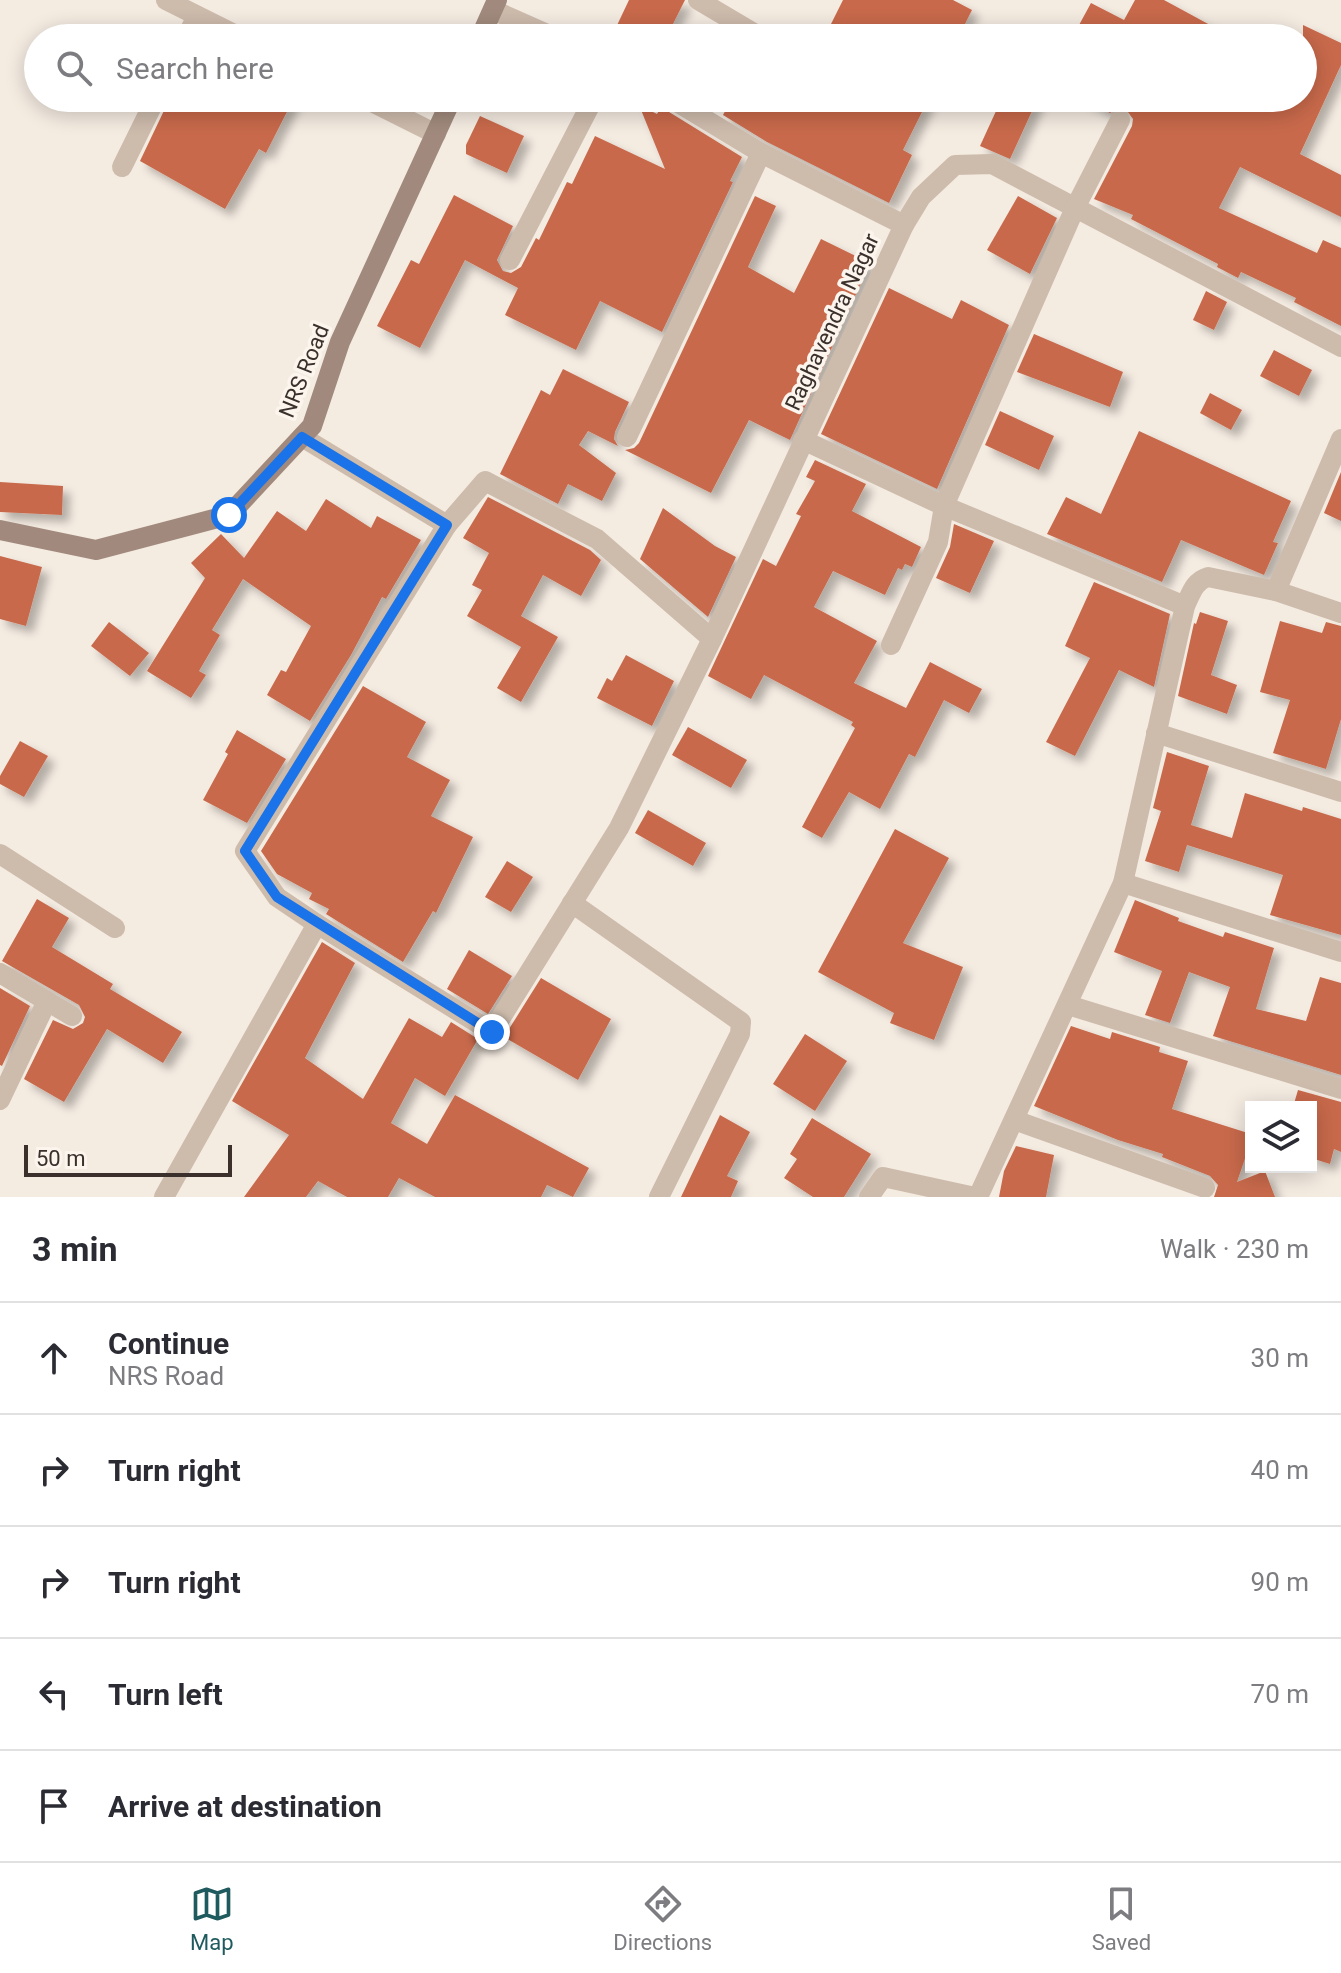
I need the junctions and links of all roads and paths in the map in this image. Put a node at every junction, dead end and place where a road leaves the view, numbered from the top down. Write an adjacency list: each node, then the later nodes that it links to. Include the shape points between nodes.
1 (166, 0): 4 (street)
2 (698, 0): 9 (street)
3 (495, 5): 7 (street); 8 (street)
4 (197, 16): 5 (street); 6 (street)
5 (193, 24)
6 (213, 24)
7 (486, 24)
8 (530, 24)
9 (738, 24)
10 (149, 112): 18 (street)
11 (392, 112): 16 (street)
12 (446, 112): 16 (street, NRS Road)
13 (587, 112): 21 (street)
14 (693, 112): 17 (street)
15 (1120, 120): 19 (street)
16 (436, 134): 23 (street, NRS Road, via 340,342 312,426)
17 (761, 153): 20 (street); 24 (street)
18 (122, 167)
19 (1075, 208): 20 (street, Raghavendra Nagar, via 992,164 955,165 921,197); 22 (street, Raghavendra Nagar); 27 (street)
20 (904, 225): 26 (street, Raghavendra Nagar)
21 (510, 260)
22 (1341, 347)
23 (302, 437): 28 (street); 29 (street, NRS Road, via 229,515 96,550)
24 (627, 437)
25 (1341, 439): 30 (street)
26 (803, 440): 27 (street); 33 (street, Raghavendra Nagar)
27 (944, 506): 31 (street); 34 (street, via 938,542)
28 (447, 525): 33 (street, via 485,481 597,539); 40 (street, via 245,851 277,897)
29 (0, 530)
30 (1276, 591): 31 (street, via 1208,577 1195,585); 32 (street)
31 (1185, 606): 35 (street)
32 (1341, 613)
33 (712, 639): 39 (street, Raghavendra Nagar, via 619,828)
34 (891, 645)
35 (1156, 733): 36 (street); 38 (street)
36 (1341, 792)
37 (0, 854): 41 (street)
38 (1123, 883): 42 (street); 45 (street)
39 (572, 903): 40 (street, Raghavendra Nagar, via 492,1032); 52 (street, via 741,1022 740,1034)
40 (317, 924): 51 (street)
41 (115, 928)
42 (1341, 952)
43 (0, 973): 44 (street)
44 (47, 1001): 46 (street); 48 (street)
45 (1068, 1005): 47 (street); 49 (street)
46 (72, 1016)
47 (1341, 1089)
48 (0, 1100)
49 (1014, 1120): 50 (street); 54 (street)
50 (1205, 1188)
51 (164, 1197)
52 (659, 1197)
53 (869, 1197): 54 (street, via 883,1177)
54 (976, 1197)

